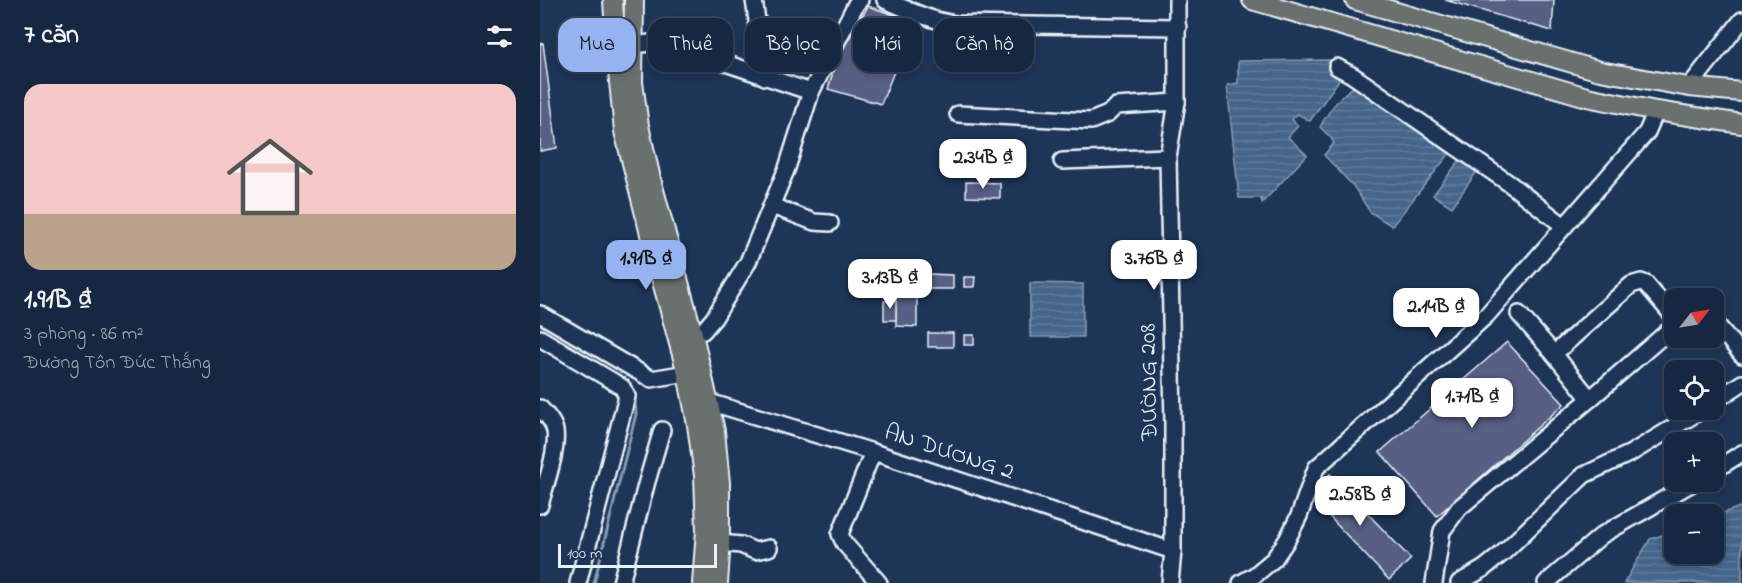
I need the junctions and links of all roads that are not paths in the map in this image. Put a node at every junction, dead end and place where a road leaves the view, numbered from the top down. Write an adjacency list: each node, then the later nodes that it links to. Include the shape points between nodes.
1 (613, 0): 37 (main road, via 624,131)
2 (634, 0): 9 (main road)
3 (754, 0): 15 (street)
4 (861, 0): 17 (street)
5 (885, 0): 11 (street, via 925,17 956,24)
6 (1177, 0): 11 (street, ĐƯỜNG 208)
7 (1252, 0): 20 (main road, via 1587,97)
8 (1355, 0): 16 (main road, via 1600,71)
9 (634, 18)
10 (1742, 20): 16 (street)
11 (1178, 27): 19 (street, ĐƯỜNG 208)
12 (636, 45): 15 (street, via 651,43 690,51)
13 (1337, 67): 27 (street, via 1510,184)
14 (633, 72): 32 (main road, via 639,126 651,180)
15 (765, 76): 17 (street)
16 (1689, 87): 18 (main road)
17 (811, 92): 25 (street)
18 (1742, 92)
19 (1177, 102): 21 (street, via 1116,106 1091,122); 23 (street, ĐƯỜNG 208)
20 (1656, 111): 22 (main road); 27 (street, via 1647,132)
21 (958, 114)
22 (1742, 124)
23 (1168, 157): 24 (street); 52 (street, ĐƯỜNG 208)
24 (1062, 161)
25 (772, 206): 26 (street, via 814,222); 32 (street, via 752,255 714,318 703,331)
26 (830, 223)
27 (1564, 226): 59 (street, via 1486,316 1316,468 1287,540 1274,559)
28 (1664, 305): 35 (street, via 1646,284 1636,283)
29 (540, 314): 37 (street, via 651,379)
30 (1519, 314): 35 (street)
31 (1724, 333): 36 (street)
32 (693, 334): 41 (main road)
33 (1664, 335): 40 (street)
34 (540, 338): 53 (street, via 622,387 627,396)
35 (1554, 354): 40 (street)
36 (1742, 355)
37 (687, 373): 41 (street); 55 (main road, via 704,476 706,530)
38 (1742, 383): 39 (street)
39 (1724, 395)
40 (1590, 399): 60 (street, via 1454,513 1442,531)
41 (709, 402): 45 (street, AN DƯƠNG 2); 50 (main road, via 720,483)
42 (540, 408): 49 (street, via 555,431 554,454)
43 (1685, 420): 61 (street, via 1631,453 1584,475 1503,553)
44 (662, 430): 54 (street)
45 (873, 452): 52 (street, AN DƯƠNG 2); 57 (street, via 840,534)
46 (1742, 453): 47 (street)
47 (1724, 464)
48 (1677, 492): 62 (street, via 1602,535)
49 (540, 505)
50 (720, 543): 51 (street, via 755,551); 56 (main road)
51 (769, 548)
52 (1173, 551): 58 (street, ĐƯỜNG 208)
53 (578, 583)
54 (621, 583)
55 (702, 583)
56 (718, 583)
57 (879, 583)
58 (1170, 583)
59 (1241, 583)
60 (1434, 583)
61 (1459, 583)
62 (1546, 583)

